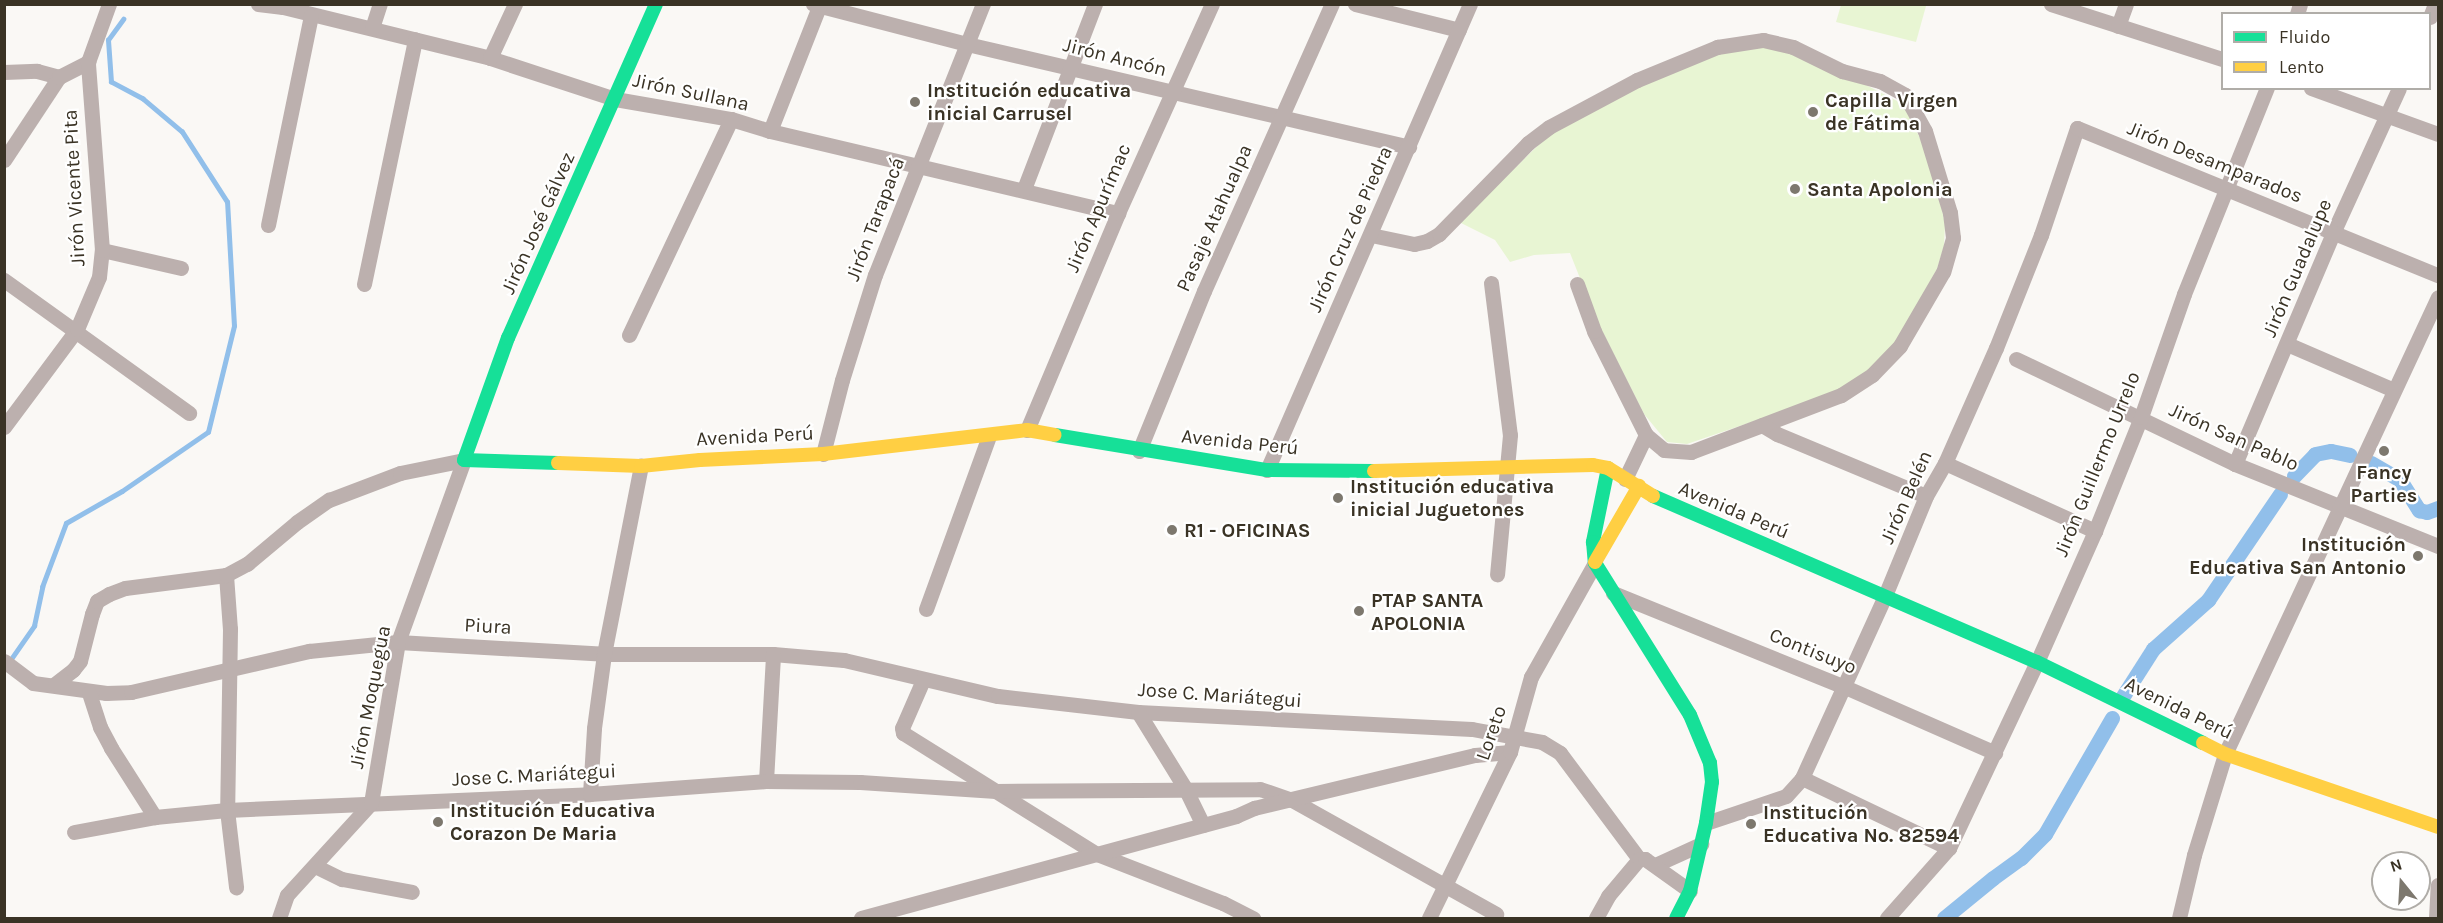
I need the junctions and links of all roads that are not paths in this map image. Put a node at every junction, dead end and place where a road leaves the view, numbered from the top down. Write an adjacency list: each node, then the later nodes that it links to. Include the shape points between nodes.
1 (109, 4): 18 (street)
2 (121, 4): 18 (street)
3 (258, 4): 16 (street, Jirón Sullana)
4 (380, 4): 20 (street)
5 (515, 4): 24 (street)
6 (656, 4): 34 (street, Jirón José Gálvez)
7 (983, 4): 23 (street, Jirón Tarapacá)
8 (1095, 4): 27 (street)
9 (1212, 4): 33 (street, Jirón Apurímac)
10 (1332, 4): 36 (street, Pasaje Atahualpa)
11 (1355, 4): 21 (street)
12 (1470, 4): 21 (street, Jirón Cruz de Piedra)
13 (2051, 4): 19 (street)
14 (2126, 4): 19 (street)
15 (817, 5): 23 (street, Jirón Ancón); 39 (street)
16 (283, 6): 17 (street, Jirón Sullana)
17 (311, 16): 20 (street, Jirón Sullana); 47 (street)
18 (102, 26): 26 (street)
19 (2118, 26): 25 (street)
20 (372, 28): 22 (street, Jirón Sullana)
21 (1459, 30): 41 (street, Jirón Cruz de Piedra)
22 (415, 39): 24 (street, Jirón Sullana); 55 (street)
23 (967, 44): 27 (street, Jirón Ancón); 43 (street, Jirón Tarapacá)
24 (490, 58): 34 (street, Jirón Sullana)
25 (2221, 58)
26 (88, 62): 29 (street); 50 (street, Jirón Vicente Pita)
27 (1069, 66): 33 (street, Jirón Ancón); 44 (street)
28 (4, 72): 29 (street, via 37,71)
29 (59, 76): 42 (street)
30 (2266, 90): 45 (street, Jirón Guillermo Urrelo)
31 (2316, 90): 35 (street)
32 (2398, 90): 35 (street, Jirón Guadalupe)
33 (1172, 92): 36 (street, Jirón Ancón); 46 (street, Jirón Apurímac)
34 (615, 99): 37 (street, Jirón Sullana); 72 (street, Jirón José Gálvez, via 508,338)
35 (2388, 116): 40 (street); 48 (street, Jirón Guadalupe)
36 (1282, 118): 41 (street, Jirón Ancón); 70 (street, Pasaje Atahualpa, via 1204,291)
37 (731, 119): 39 (street, Jirón Sullana); 59 (street)
38 (2077, 128): 45 (street, Jirón Desamparados); 73 (street, Jirón Belén, via 2041,235)
39 (770, 131): 43 (street, Jirón Sullana)
40 (2439, 134)
41 (1409, 147): 49 (street, Jirón Cruz de Piedra)
42 (4, 160)
43 (917, 167): 44 (street, Jirón Sullana); 71 (street, Jirón Tarapacá, via 875,275)
44 (1024, 189): 46 (street, Jirón Sullana)
45 (2226, 189): 48 (street, Jirón Desamparados); 64 (street, Jirón Guillermo Urrelo)
46 (1118, 213): 67 (street, Jirón Apurímac)
47 (268, 225)
48 (2333, 233): 52 (street, Jirón Desamparados); 60 (street, Jirón Guadalupe)
49 (1371, 235): 65 (street, via 1414,244 1427,241 1439,234 1528,143 1549,127 1637,80 1717,47 1763,40 1793,47 1842,70 1880,81 1905,95 1925,131 1950,213 1953,238 1943,272 1900,346 1872,375 1841,395); 78 (street, Jirón Cruz de Piedra)
50 (102, 250): 51 (street); 58 (street, Jirón Vicente Pita, via 99,277)
51 (181, 268)
52 (2439, 275)
53 (4, 280): 58 (street)
54 (1491, 283): 76 (street, via 1508,403)
55 (364, 284)
56 (1577, 284): 68 (street, via 1594,331)
57 (2439, 297): 62 (street)
58 (76, 329): 63 (street); 66 (street, Jirón Vicente Pita)
59 (629, 335)
60 (2288, 344): 62 (street); 74 (street, Jirón Guadalupe)
61 (2016, 359): 64 (street, Jirón San Pablo)
62 (2394, 390): 81 (street)
63 (189, 413)
64 (2140, 417): 74 (street, Jirón San Pablo); 82 (street, Jirón Guillermo Urrelo)
65 (1762, 425): 68 (street, via 1690,452 1664,450); 80 (street)
66 (4, 427)
67 (1027, 430): 69 (street, Avenida Perú); 70 (street, Avenida Perú)
68 (1646, 435): 79 (street)
69 (989, 436): 71 (street, Avenida Perú); 89 (street)
70 (1139, 451): 78 (street, Avenida Perú)
71 (823, 454): 75 (street, Avenida Perú)
72 (464, 460): 75 (street, Avenida Perú); 85 (street, Avenida Perú, via 400,472 329,500 247,564); 90 (street, Jiŕon Moquegua)
73 (1945, 462): 80 (street, Jirón Belén); 82 (street)
74 (2235, 464): 81 (street, Jirón San Pablo)
75 (641, 466): 91 (street)
76 (1509, 468): 77 (street, Avenida Perú); 78 (street, Avenida Perú); 86 (street)
77 (1608, 468): 79 (street, Avenida Perú); 84 (street, via 1593,542)
78 (1267, 470)
79 (1632, 482): 84 (street); 88 (street, Avenida Perú, via 1661,501)
80 (1926, 496): 88 (street, Jirón Belén)
81 (2342, 506): 83 (street, Jirón San Pablo); 104 (street)
82 (2095, 531): 93 (street, Jirón Guillermo Urrelo)
83 (2439, 546)
84 (1595, 562): 87 (street); 101 (street, Loreto, via 1531,677)
85 (226, 574): 95 (street); 97 (street, Avenida Perú, via 125,588 109,594 97,602 80,661)
86 (1497, 574)
87 (1612, 593): 98 (street, Contisuyo); 114 (street, via 1690,715 1710,763 1711,802)
88 (1884, 598): 93 (street, Avenida Perú); 98 (street, Jirón Belén)
89 (926, 609)
90 (398, 642): 91 (street, Piura); 95 (street, Piura, via 309,651); 111 (street, Jiŕon Moquegua)
91 (604, 654): 92 (street, Piura); 109 (street)
92 (773, 654): 96 (street, Piura, via 844,660); 106 (street)
93 (2037, 662): 103 (street, Jirón Guillermo Urrelo); 104 (street, Avenida Perú)
94 (8, 665): 97 (street, Piura, via 33,683)
95 (230, 668): 99 (street, Piura, via 131,692); 112 (street)
96 (923, 680): 100 (street, Jose C. Mariátegui, via 998,696); 108 (street, via 903,733)
97 (55, 684): 99 (street, Piura)
98 (1845, 687): 103 (street, Contisuyo); 105 (street, Jirón Belén)
99 (89, 693): 113 (street, via 111,748)
100 (1138, 712): 101 (street, Jose C. Mariátegui, via 1472,729); 107 (street)
101 (1516, 736): 102 (street, Loreto); 121 (street, Jose C. Mariátegui, via 1542,742 1560,753)
102 (1510, 752): 110 (street, via 1474,755); 125 (street, Loreto)
103 (1995, 753): 119 (street, Jirón Guillermo Urrelo)
104 (2225, 754): 116 (street, Avenida Perú); 137 (street)
105 (1802, 778): 114 (street, Jirón Belén, via 1786,796); 119 (street)
106 (766, 780): 108 (street, Jose C. Mariátegui); 109 (street, Jose C. Mariátegui)
107 (1185, 788): 108 (street, Jose C. Mariátegui); 110 (street, Jose C. Mariátegui, via 1260,789); 115 (street)
108 (996, 791): 120 (street)
109 (590, 794): 111 (street, Jose C. Mariátegui)
110 (1292, 800): 115 (street); 125 (street, Jose C. Mariátegui)
111 (370, 803): 112 (street, Jose C. Mariátegui); 122 (street)
112 (227, 810): 113 (street, Jose C. Mariátegui); 126 (street)
113 (155, 817): 117 (street, Jose C. Mariátegui)
114 (1706, 823): 118 (street)
115 (1203, 825): 120 (street)
116 (2439, 827)
117 (74, 832)
118 (1701, 844): 123 (street); 127 (street)
119 (1949, 848): 136 (street, Jirón Guillermo Urrelo)
120 (1097, 854): 131 (street); 132 (street)
121 (1640, 859): 123 (street); 134 (street, via 1608,896)
122 (315, 866): 128 (street, via 342,879); 130 (street, via 287,896)
123 (1654, 866): 127 (street)
124 (2439, 885): 138 (street)
125 (1445, 886): 129 (street, Jose C. Mariátegui); 133 (street, Loreto)
126 (236, 887)
127 (1690, 891): 135 (street)
128 (412, 892)
129 (1496, 914)
130 (279, 918)
131 (861, 918)
132 (1253, 918)
133 (1428, 918)
134 (1596, 918)
135 (1676, 918)
136 (1887, 918)
137 (2179, 918)
138 (2436, 918)

